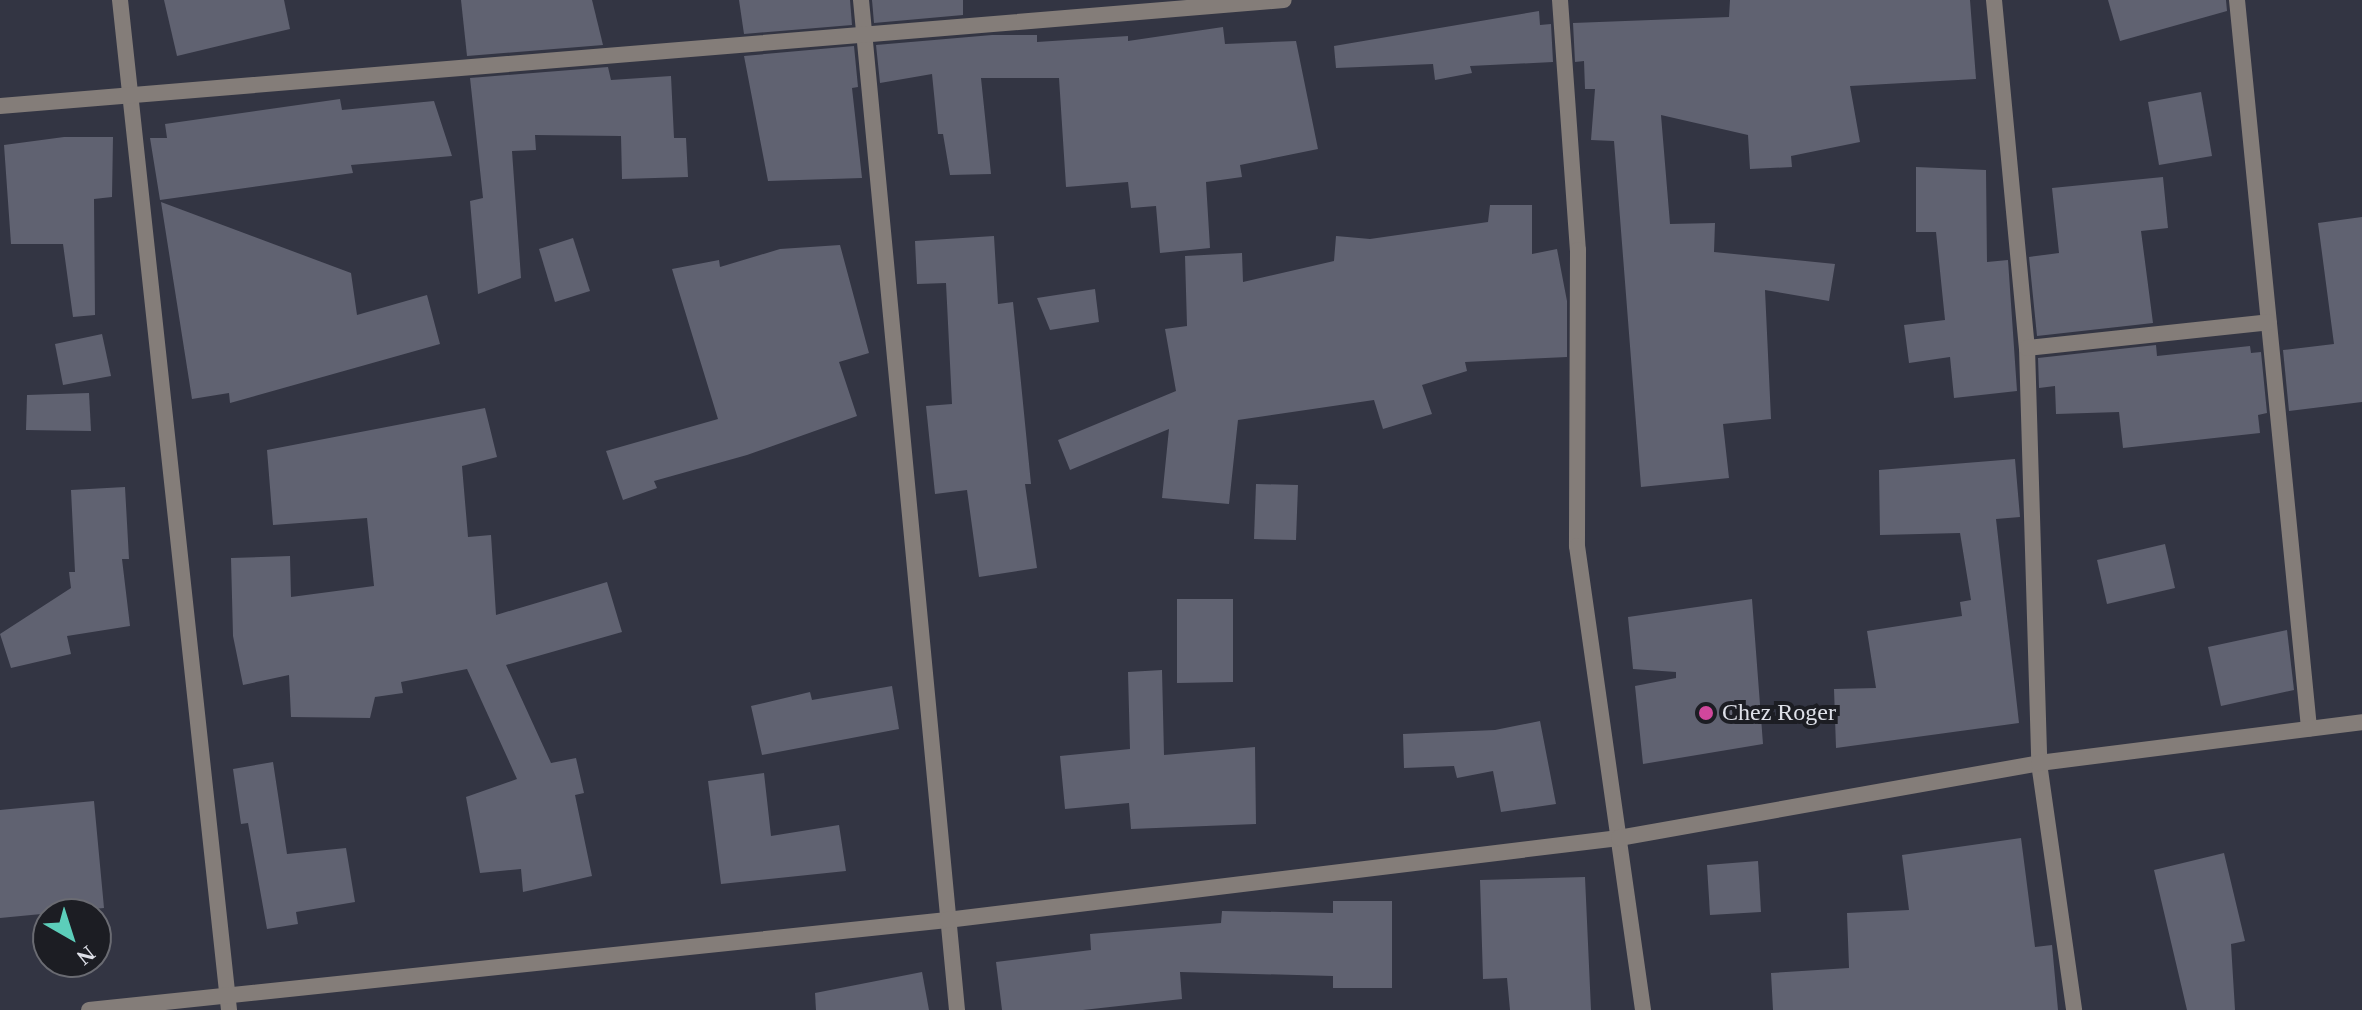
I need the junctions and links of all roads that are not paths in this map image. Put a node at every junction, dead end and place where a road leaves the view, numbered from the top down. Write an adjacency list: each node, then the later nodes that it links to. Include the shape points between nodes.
1 (120, 0): 9 (street)
2 (861, 0): 8 (street)
3 (1284, 0): 7 (street)
4 (1560, 0): 16 (street, via 1578,250 1577,546)
5 (1994, 0): 12 (street)
6 (2237, 0): 11 (street)
7 (1178, 5): 8 (street)
8 (863, 33): 9 (street); 17 (street)
9 (132, 97): 10 (street); 18 (street)
10 (0, 106)
11 (2269, 322): 12 (street); 14 (street)
12 (2027, 348): 15 (street)
13 (2362, 722): 14 (street)
14 (2309, 728): 15 (street)
15 (2039, 763): 16 (street); 22 (street)
16 (1619, 838): 17 (street); 21 (street)
17 (947, 920): 18 (street); 20 (street)
18 (228, 1002): 19 (street)
19 (89, 1010)
20 (957, 1010)
21 (1643, 1010)
22 (2074, 1010)

